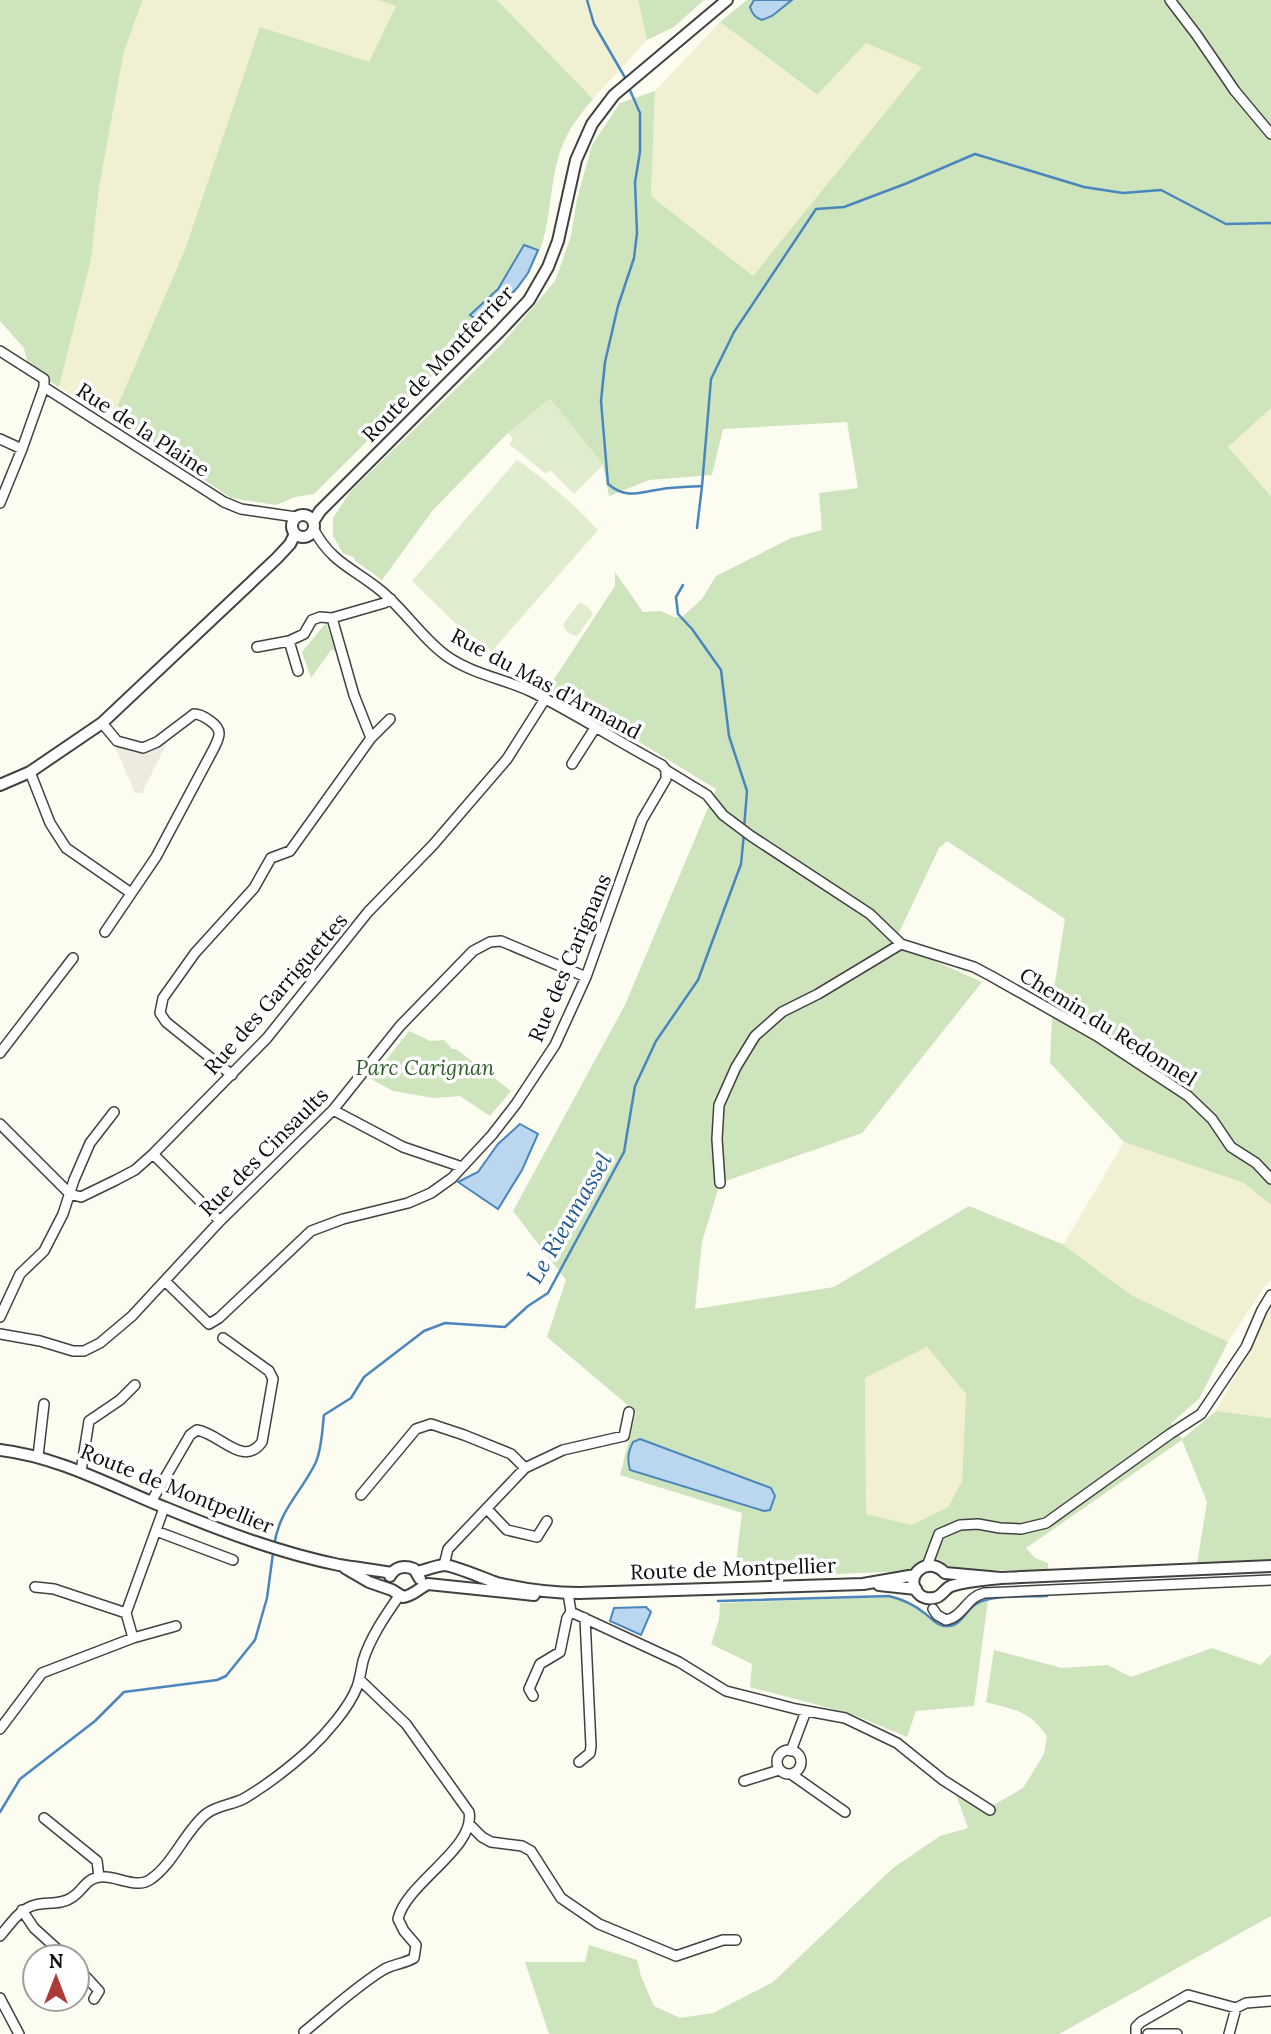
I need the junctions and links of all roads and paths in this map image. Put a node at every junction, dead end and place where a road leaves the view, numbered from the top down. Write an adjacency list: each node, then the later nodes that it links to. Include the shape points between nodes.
1 (727, 0): 9 (street, Route de Montferrier, via 614,94 592,124 576,160 558,241 529,300)
2 (1170, 0): 3 (street)
3 (1271, 134)
4 (0, 351): 5 (street, Rue de la Plaine, via 44,379)
5 (44, 387): 7 (street); 9 (street, Rue de la Plaine, via 224,502 281,515)
6 (0, 439): 7 (street)
7 (22, 449): 8 (street)
8 (0, 503)
9 (302, 529): 10 (street, Rue du Mas d'Armand, via 337,561); 17 (street, Route de Montferrier, via 198,635)
10 (391, 598): 11 (street); 15 (street, Rue du Mas d'Armand, via 447,656)
11 (332, 618): 12 (street, via 312,620 304,634); 19 (street)
12 (289, 641): 13 (street); 14 (street)
13 (257, 648)
14 (298, 671)
15 (545, 699): 18 (street, Rue du Mas d'Armand); 30 (street, Rue des Garriguettes, via 500,767 368,912)
16 (390, 719): 19 (street)
17 (102, 723): 22 (street, Route de Montferrier); 24 (street, via 117,741 143,748 194,714 219,730 196,782)
18 (595, 728): 20 (street); 21 (street, Rue du Mas d'Armand)
19 (371, 738): 30 (street, via 290,851 271,858 254,888 195,953 163,998 160,1013 166,1022)
20 (572, 764)
21 (666, 770): 26 (street, Chemin du Redonnel, via 707,795 723,815 751,836 870,914); 28 (street, Rue des Carignans, via 666,779 642,820)
22 (30, 772): 23 (street, Route de Montferrier); 24 (street, via 66,848)
23 (0, 785)
24 (131, 893): 25 (street)
25 (105, 932)
26 (901, 944): 36 (street, Chemin du Redonnel, via 974,967 1108,1043 1188,1096 1212,1119 1231,1147); 37 (street, via 782,1012 755,1036 719,1105)
27 (73, 958): 29 (street)
28 (586, 977): 31 (street, Rue des Cinsaults, via 501,941 482,945 400,1026); 35 (street, Rue des Carignans, via 538,1073)
29 (0, 1053)
30 (232, 1075): 34 (street, Rue des Garriguettes)
31 (333, 1110): 35 (street, via 403,1147); 39 (street, Rue des Cinsaults)
32 (114, 1112): 38 (street, via 90,1143)
33 (0, 1124): 38 (street)
34 (153, 1154): 38 (street, Rue des Garriguettes, via 116,1180 81,1196); 39 (street)
35 (462, 1167): 40 (street, Rue des Carignans, via 431,1193 408,1203 311,1231 209,1325)
36 (1271, 1179)
37 (720, 1183)
38 (70, 1195): 42 (street, via 44,1251 20,1274)
39 (220, 1221): 40 (street, Rue des Cinsaults)
40 (165, 1282): 43 (street, via 132,1316 84,1351)
41 (1271, 1296): 61 (street, via 1246,1347 1201,1414 1046,1523 1021,1529 960,1525 939,1535)
42 (0, 1317)
43 (0, 1334)
44 (223, 1338): 53 (street, via 269,1371 273,1379 262,1442 247,1453 197,1430)
45 (135, 1385): 51 (street, via 89,1421)
46 (44, 1404): 49 (street)
47 (629, 1412): 50 (street, via 624,1436 563,1450)
48 (0, 1450): 49 (street, Route de Montpellier)
49 (38, 1456): 51 (street, Route de Montpellier)
50 (525, 1468): 52 (street, via 511,1454 431,1424 416,1429); 55 (street)
51 (81, 1471): 53 (street, Route de Montpellier)
52 (361, 1495)
53 (150, 1502): 54 (street, Route de Montpellier)
54 (164, 1508): 57 (street); 59 (street, Route de Montpellier, via 265,1545)
55 (486, 1510): 56 (street, via 507,1530 537,1537); 60 (street, via 447,1549)
56 (547, 1521)
57 (156, 1531): 58 (street); 80 (street)
58 (233, 1559)
59 (340, 1565): 64 (street, Route de Montpellier); 76 (street, Route de Montpellier)
60 (444, 1565): 63 (street); 66 (street, Route de Montpellier)
61 (931, 1566): 65 (street); 67 (street, Route de Montpellier)
62 (1271, 1566): 68 (street, Route de Montpellier)
63 (417, 1572): 64 (street, via 405,1566); 72 (street)
64 (392, 1573): 76 (street, via 389,1581)
65 (945, 1573): 68 (street, Route de Montpellier); 74 (street)
66 (470, 1574): 73 (street); 77 (street, Route de Montpellier)
67 (915, 1575): 70 (street, Route de Montpellier); 75 (street)
68 (1001, 1577): 74 (street, Route de Montpellier)
69 (1271, 1580): 78 (street, via 984,1593 946,1620)
70 (863, 1584): 75 (street, Route de Montpellier); 77 (street, Route de Montpellier)
71 (35, 1587): 80 (street)
72 (419, 1588): 73 (street, Route de Montpellier, via 428,1584); 76 (street, via 412,1595)
73 (464, 1588): 77 (street, Route de Montpellier)
74 (947, 1588): 75 (street, Route de Montpellier, via 932,1599)
75 (916, 1589)
76 (395, 1593): 84 (street)
77 (565, 1593): 79 (street)
78 (933, 1609)
79 (572, 1612): 81 (street); 85 (street, via 560,1652 540,1664 529,1689)
80 (126, 1613): 83 (street)
81 (585, 1618): 86 (street, via 679,1662 726,1691); 89 (street, via 591,1746)
82 (176, 1626): 83 (street)
83 (133, 1638): 87 (street, via 42,1673)
84 (359, 1679): 96 (street, via 406,1724 469,1812); 97 (street, via 352,1697 310,1749 243,1800 204,1815 150,1881)
85 (533, 1696)
86 (806, 1711): 88 (street); 93 (street, via 845,1718 897,1743)
87 (0, 1729)
88 (791, 1751): 90 (street, via 779,1756); 91 (street, via 800,1763)
89 (579, 1762)
90 (779, 1770): 91 (street); 92 (street)
91 (791, 1774): 94 (street)
92 (744, 1781)
93 (990, 1810)
94 (845, 1812)
95 (44, 1818): 97 (street, via 97,1861)
96 (470, 1825): 100 (street, via 491,1842 531,1851 561,1898 599,1924 676,1956); 107 (street, via 399,1913 404,1931 416,1945 414,1958 386,1968)
97 (99, 1877): 98 (street, via 66,1901)
98 (22, 1910): 99 (street); 101 (street)
99 (0, 1936)
100 (736, 1940)
101 (51, 1943)
102 (91, 1982): 104 (street, via 99,1991)
103 (0, 1998): 108 (street)
104 (94, 1999)
105 (1271, 2001): 106 (street)
106 (1236, 2008): 109 (street, via 1188,1995 1141,2022); 112 (street)
107 (303, 2032)
108 (19, 2034)
109 (1136, 2034)
110 (1148, 2034): 111 (street)
111 (1177, 2034)
112 (1229, 2034)

